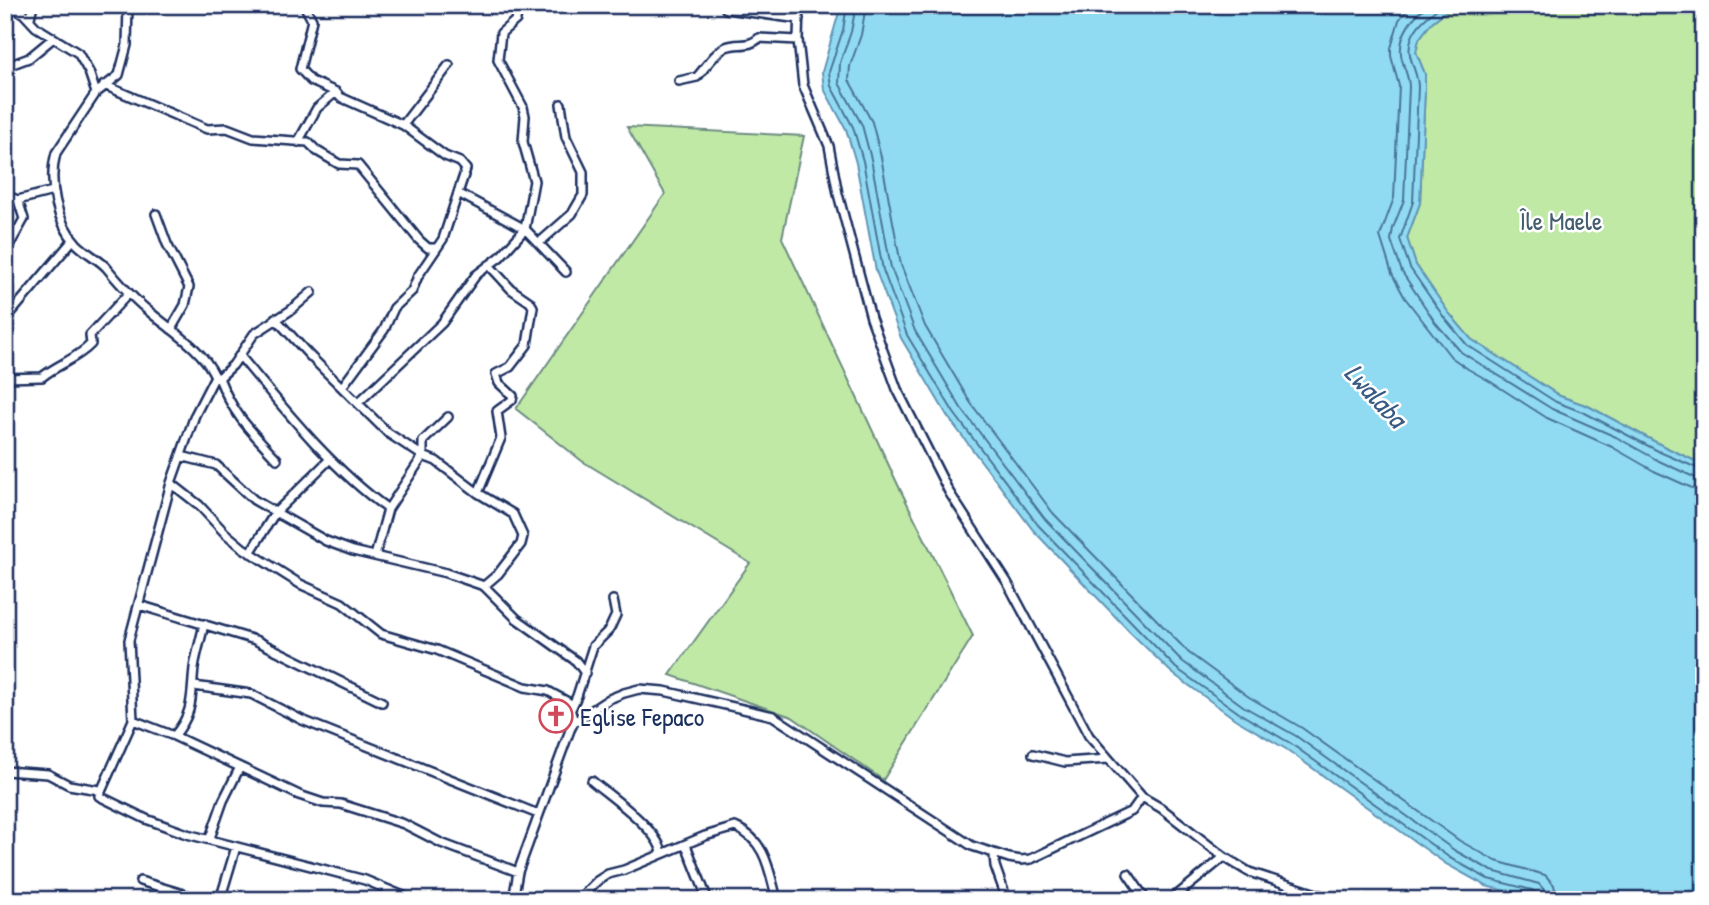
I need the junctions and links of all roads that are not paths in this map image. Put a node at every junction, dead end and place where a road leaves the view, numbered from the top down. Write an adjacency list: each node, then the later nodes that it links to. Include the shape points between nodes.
1 (6, 5): 8 (street)
2 (33, 5): 8 (street)
3 (128, 5): 15 (street, via 125,58 119,75)
4 (304, 5): 16 (street, via 312,20 300,69 311,81)
5 (519, 5): 26 (street, via 516,20 501,33 498,60 525,116 523,142 534,189)
6 (799, 5): 9 (street)
7 (726, 9): 9 (street)
8 (30, 18): 10 (street)
9 (799, 19): 11 (street)
10 (52, 38): 13 (street, via 29,58); 17 (street, via 78,53)
11 (798, 40): 14 (street, via 759,38 752,45 727,47 697,77); 66 (street, via 803,85 830,146 871,318 897,389 949,492 1007,582 1088,736)
12 (449, 65): 19 (street)
13 (5, 66)
14 (679, 80)
15 (104, 85): 17 (street); 20 (street, via 202,128 227,128 253,138)
16 (336, 92): 19 (street); 20 (street, via 317,108)
17 (96, 93): 21 (street, via 56,153)
18 (561, 104): 28 (street, via 566,136 583,172 583,195 572,214)
19 (403, 125): 22 (street, via 464,165)
20 (298, 142): 29 (street, via 308,142 339,164 358,165 419,240)
21 (53, 191): 24 (street); 27 (street)
22 (458, 193): 26 (street); 29 (street, via 443,239)
23 (5, 195): 24 (street)
24 (18, 201): 30 (street, via 24,219)
25 (156, 214): 37 (street, via 189,287)
26 (525, 229): 28 (street); 31 (street)
27 (73, 240): 34 (street); 36 (street)
28 (540, 242): 32 (street)
29 (435, 248): 41 (street, via 412,291 394,308 384,330)
30 (5, 253)
31 (489, 265): 42 (street, via 468,285 442,323); 49 (street, via 533,307 527,345 510,367 496,374 513,396 497,411 501,438)
32 (566, 272)
33 (312, 292): 35 (street)
34 (129, 293): 37 (street); 40 (street, via 90,335 91,344 80,355 42,377)
35 (275, 318): 38 (street, via 254,334); 41 (street)
36 (5, 320)
37 (171, 329): 39 (street, via 207,360)
38 (240, 356): 39 (street); 47 (street)
39 (217, 377): 44 (street, via 195,415); 46 (street, via 241,420)
40 (5, 378)
41 (342, 387): 42 (street)
42 (358, 403): 45 (street, via 388,433)
43 (448, 417): 45 (street, via 423,441)
44 (181, 456): 48 (street); 51 (street, via 216,465 237,488)
45 (423, 456): 49 (street); 50 (street)
46 (277, 459)
47 (330, 459): 50 (street); 51 (street)
48 (171, 482): 52 (street); 56 (street)
49 (478, 493): 54 (street, via 513,514 523,536 511,559)
50 (388, 509): 53 (street)
51 (275, 513): 52 (street); 53 (street, via 326,541)
52 (250, 553): 61 (street, via 342,603 381,634 437,650 525,687 548,691 568,702)
53 (375, 556): 54 (street)
54 (484, 586): 58 (street)
55 (613, 600): 58 (street, via 615,615 609,630 593,646)
56 (138, 605): 57 (street); 62 (street, via 129,647)
57 (204, 624): 59 (street); 60 (street, via 255,640)
58 (585, 673): 61 (street)
59 (194, 687): 64 (street, via 186,721); 72 (street, via 251,694 302,720)
60 (382, 702)
61 (571, 709): 63 (street)
62 (133, 720): 64 (street); 70 (street)
63 (574, 722): 72 (street); 77 (street, via 609,699 639,689 773,716 963,840)
64 (174, 736): 67 (street)
65 (1033, 754): 66 (street, via 1065,762)
66 (1108, 759): 71 (street)
67 (240, 767): 73 (street); 79 (street, via 299,795 404,824)
68 (5, 771): 70 (street, via 48,774 69,785)
69 (592, 781): 76 (street, via 645,826)
70 (99, 790): 73 (street, via 101,798 133,813)
71 (1142, 797): 77 (street, via 1132,811 1043,854 1021,860); 78 (street)
72 (538, 814): 79 (street)
73 (210, 838): 75 (street)
74 (686, 845): 76 (street); 88 (street); 89 (street, via 735,827 745,831 765,857)
75 (236, 847): 84 (street); 85 (street, via 365,880)
76 (662, 853): 87 (street, via 608,874)
77 (994, 855): 90 (street)
78 (1224, 857): 82 (street, via 1249,872); 92 (street)
79 (518, 872): 86 (street)
80 (1128, 874): 91 (street)
81 (140, 881): 83 (street)
82 (1323, 898): 93 (street)
83 (203, 900)
84 (220, 900)
85 (412, 900)
86 (513, 900)
87 (578, 900)
88 (708, 900)
89 (777, 900)
90 (1007, 900)
91 (1146, 900)
92 (1171, 900)
93 (1335, 900)

